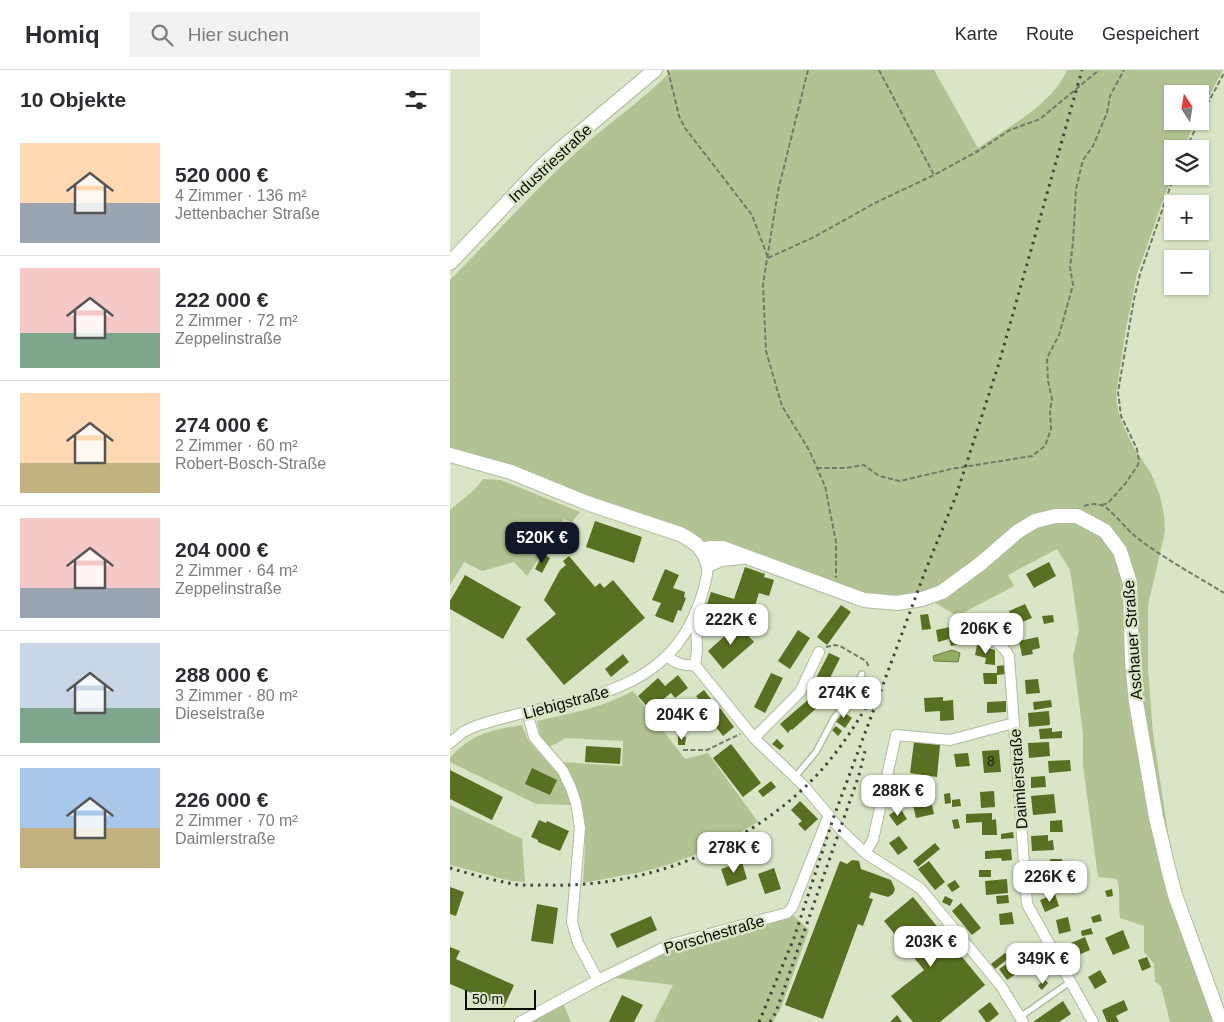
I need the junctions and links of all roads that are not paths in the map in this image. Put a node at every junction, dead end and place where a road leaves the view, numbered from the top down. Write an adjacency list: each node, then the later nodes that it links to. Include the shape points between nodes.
1 (655, 70): 2 (street, Industriestraße, via 538,170)
2 (450, 263)
3 (450, 455): 4 (street, via 511,472 587,503 680,534)
4 (702, 550): 5 (street, Aschauer Straße, via 723,548); 6 (street)
5 (744, 557): 6 (street, Aschauer Straße, via 721,559); 25 (street, Aschauer Straße, via 864,600 908,602 928,597 952,585 1027,524 1043,518 1077,516 1105,531 1120,551 1130,583 1136,702 1156,817 1175,895)
6 (708, 565): 7 (street, Liebigstraße, via 707,580)
7 (696, 610): 10 (street, Liebigstraße, via 689,628); 11 (street)
8 (971, 630): 14 (street, Daimlerstraße, via 999,643 1009,656)
9 (819, 652): 15 (street, via 800,692)
10 (668, 657): 11 (street, via 675,663); 13 (street, Liebigstraße, via 648,672 616,688)
11 (695, 665): 15 (street)
12 (862, 674): 17 (lane, via 816,752)
13 (527, 712): 16 (street, Liebigstraße, via 476,726); 20 (street, via 534,737 563,771 576,803 580,828 572,922 578,943)
14 (1014, 723): 19 (street, via 950,740 896,735 873,840); 21 (street, Daimlerstraße, via 1026,904)
15 (751, 735): 17 (street)
16 (450, 743)
17 (794, 778): 18 (street)
18 (829, 815): 19 (street); 20 (street, Porschestraße, via 792,908 787,913 670,945)
19 (865, 853): 22 (street, via 920,888 1001,986)
20 (598, 980): 23 (street, Porschestraße)
21 (1070, 982): 22 (lane); 24 (street, Daimlerstraße)
22 (1019, 1020)
23 (520, 1022)
24 (1094, 1022)
25 (1221, 1022)

